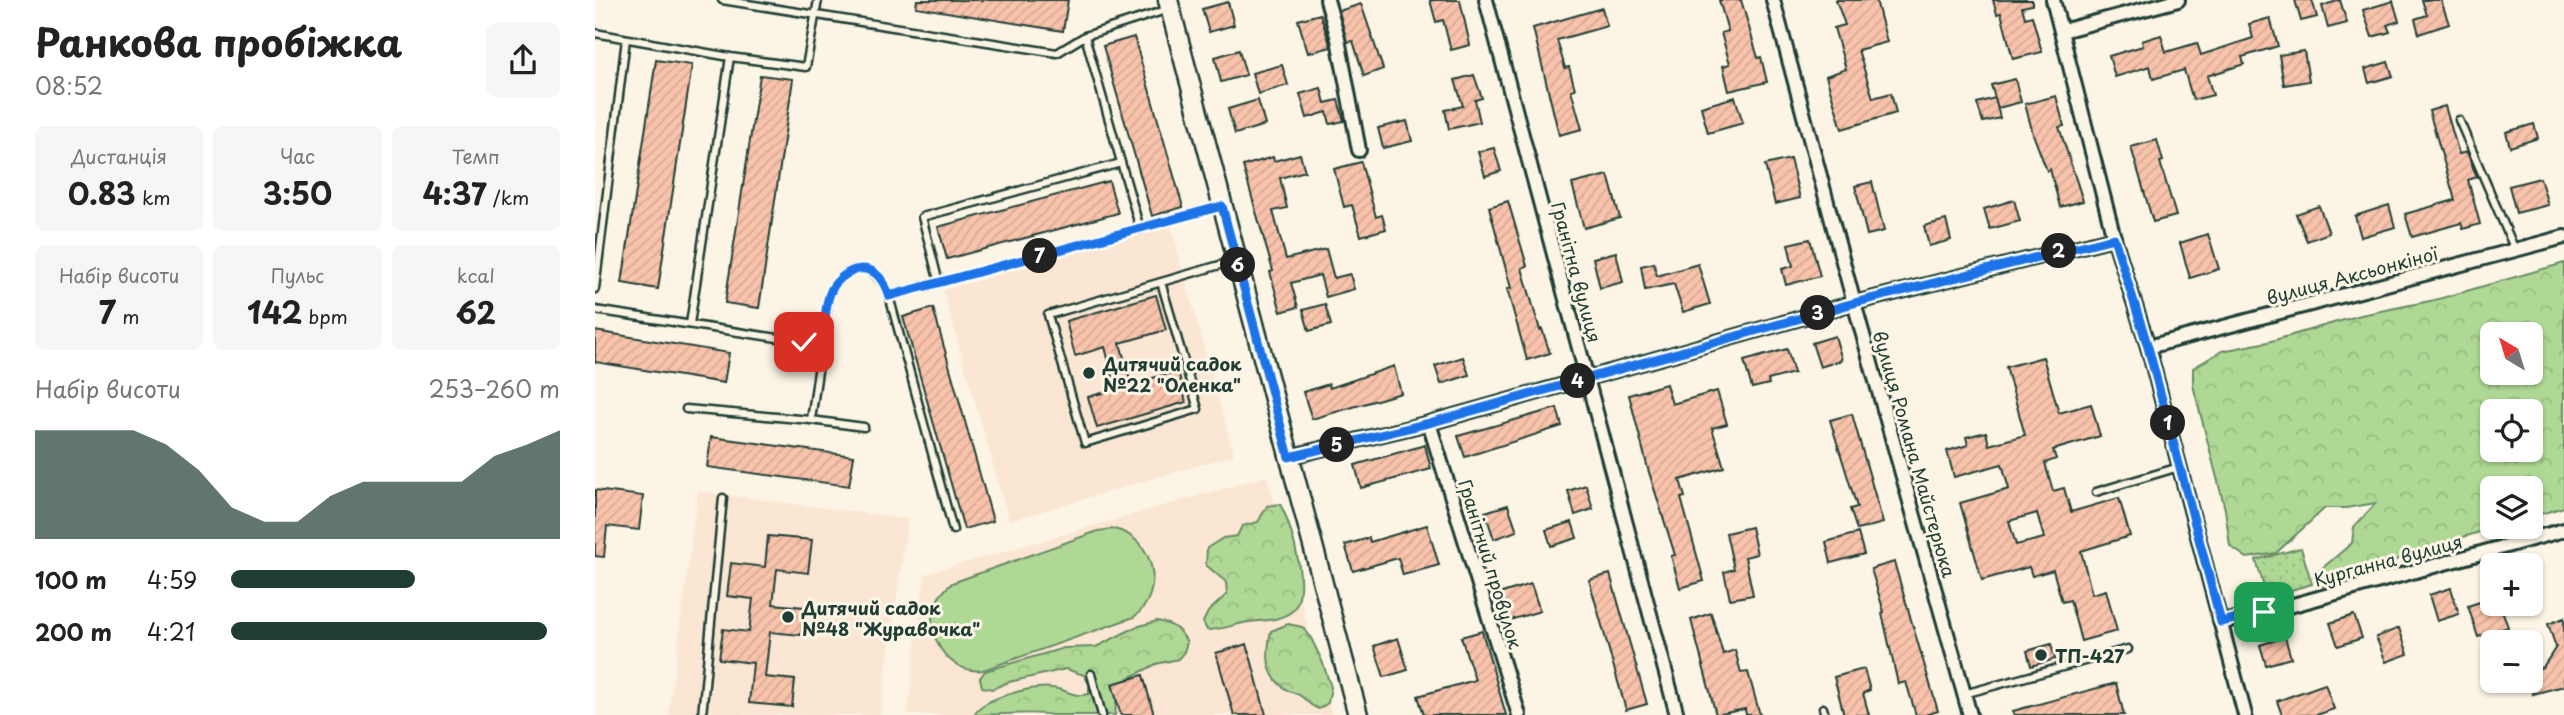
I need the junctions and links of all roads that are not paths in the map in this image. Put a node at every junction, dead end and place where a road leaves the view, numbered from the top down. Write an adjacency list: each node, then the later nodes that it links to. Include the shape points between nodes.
1 (722, 0): 9 (lane)
2 (818, 0): 9 (lane)
3 (1327, 0): 16 (street)
4 (1486, 0): 33 (street, Гранітна вулиця)
5 (1773, 0): 28 (street, вулиця Романа Майстерюка)
6 (2053, 0): 10 (street)
7 (2178, 0): 10 (street)
8 (1169, 4): 12 (lane); 18 (street)
9 (816, 15): 12 (lane, via 1057,53); 14 (lane, via 806,67)
10 (2062, 31): 21 (street)
11 (595, 33): 13 (lane)
12 (1085, 36): 17 (lane)
13 (627, 39): 14 (lane); 26 (lane)
14 (730, 57): 30 (lane)
15 (2459, 120): 22 (lane)
16 (1359, 150)
17 (1121, 163): 19 (lane); 25 (lane, via 922,217)
18 (1222, 206): 19 (lane); 23 (street)
19 (1140, 229): 25 (lane)
20 (2564, 237): 22 (street, вулиця Аксьонкіної)
21 (2114, 238): 28 (street); 32 (street)
22 (2515, 250): 32 (street, вулиця Аксьонкіної)
23 (1237, 260): 24 (lane); 38 (street)
24 (1161, 282): 24 (lane, via 1198,410 1085,443 1048,315)
25 (939, 283): 27 (lane)
26 (595, 289)
27 (889, 296): 31 (lane, via 868,269 844,274 829,295); 42 (lane)
28 (1854, 303): 33 (street); 47 (street, вулиця Романа Майстерюка)
29 (595, 310): 30 (lane)
30 (690, 324): 31 (lane)
31 (823, 345): 35 (lane)
32 (2148, 347): 39 (street)
33 (1587, 378): 36 (street); 52 (street, Гранітна вулиця)
34 (686, 409): 35 (lane)
35 (811, 420): 37 (lane)
36 (1429, 423): 38 (street); 51 (street, Гранітний провулок)
37 (864, 427)
38 (1289, 457): 50 (street)
39 (2179, 467): 40 (lane); 44 (street)
40 (2096, 492)
41 (723, 498): 48 (lane)
42 (953, 530)
43 (2564, 530): 44 (street, Курганна вулиця)
44 (2221, 622): 54 (street)
45 (2128, 649): 47 (lane)
46 (1091, 674): 49 (lane)
47 (1964, 694): 53 (street, вулиця Романа Майстерюка)
48 (702, 715)
49 (1102, 715)
50 (1358, 715)
51 (1519, 715)
52 (1677, 715)
53 (1970, 715)
54 (2245, 715)

